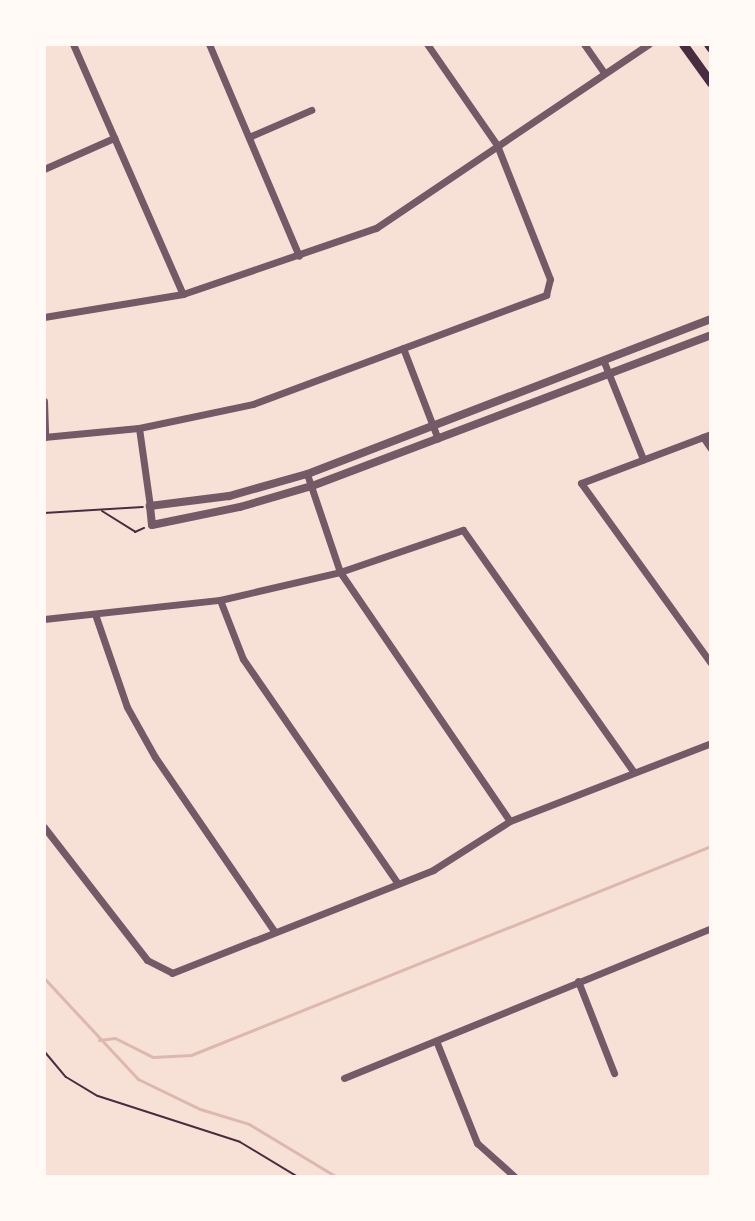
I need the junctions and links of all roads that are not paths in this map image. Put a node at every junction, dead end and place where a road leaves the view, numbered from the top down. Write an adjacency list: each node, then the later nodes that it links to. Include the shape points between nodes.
1 (73, 44): 11 (street)
2 (209, 44): 10 (street)
3 (427, 44): 12 (street)
4 (584, 44): 7 (street)
5 (649, 44): 7 (street)
6 (683, 44): 8 (main road)
7 (604, 73): 12 (street)
8 (711, 83)
9 (311, 110): 10 (street)
10 (249, 137): 14 (street)
11 (114, 138): 13 (street); 15 (street)
12 (497, 145): 14 (street, via 412,208 376,228); 19 (street, via 550,289 542,297)
13 (44, 169)
14 (299, 256): 15 (street)
15 (183, 294): 16 (street)
16 (44, 317)
17 (711, 319): 20 (street)
18 (711, 335): 21 (street)
19 (403, 348): 23 (street); 24 (street, via 253,404)
20 (604, 362): 21 (street); 23 (street)
21 (609, 373): 27 (street); 29 (street)
22 (44, 401): 26 (street)
23 (433, 426): 27 (street); 30 (street)
24 (139, 428): 26 (street); 32 (street)
25 (707, 435): 28 (street); 29 (street)
26 (45, 437)
27 (438, 439): 31 (street)
28 (711, 449)
29 (643, 459): 37 (street, via 581,483)
30 (307, 474): 31 (street); 32 (street, via 229,496)
31 (312, 486): 32 (street, via 152,525); 33 (street)
32 (150, 506)
33 (340, 572): 34 (street); 39 (street, via 463,530); 40 (street)
34 (220, 600): 35 (street); 42 (street, via 243,659)
35 (96, 617): 36 (street); 44 (street, via 127,707 148,745)
36 (44, 619)
37 (711, 663)
38 (711, 743): 39 (street)
39 (634, 772): 40 (street)
40 (510, 821): 42 (street, via 433,870)
41 (44, 827): 44 (street, via 147,960 164,972)
42 (398, 884): 44 (street)
43 (711, 928): 45 (street)
44 (275, 932)
45 (578, 981): 46 (street); 47 (street)
46 (437, 1043): 48 (street); 49 (street, via 477,1143)
47 (614, 1073)
48 (344, 1078)
49 (515, 1177)

